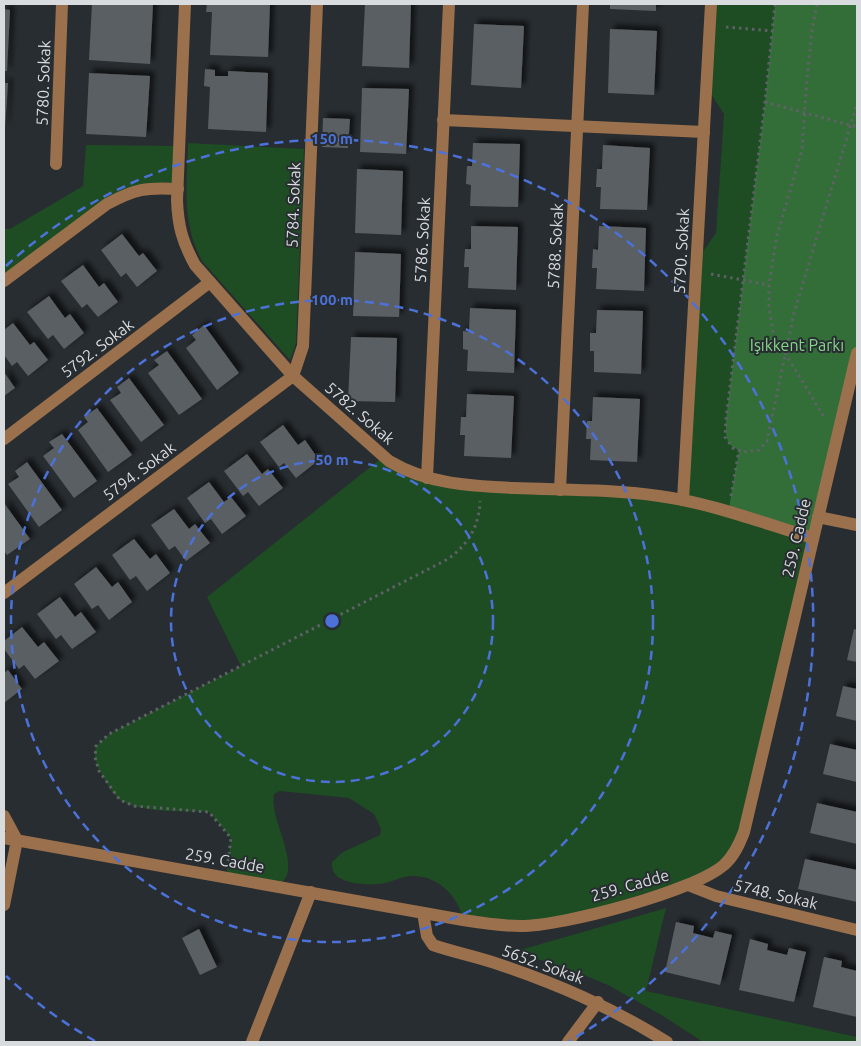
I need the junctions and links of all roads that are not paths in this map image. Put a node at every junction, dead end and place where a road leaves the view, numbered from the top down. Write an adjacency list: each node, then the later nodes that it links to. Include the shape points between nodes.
1 (62, 4): 10 (street, 5780. Sokak)
2 (185, 4): 11 (street, 5782. Sokak)
3 (317, 4): 15 (street, 5784. Sokak, via 303,346)
4 (449, 4): 7 (street, 5786. Sokak)
5 (583, 4): 8 (street, 5788. Sokak)
6 (711, 4): 9 (street, 5790. Sokak)
7 (444, 120): 8 (street); 17 (street, 5786. Sokak)
8 (577, 125): 9 (street); 18 (street, 5788. Sokak)
9 (704, 132): 19 (street, 5790. Sokak)
10 (56, 164)
11 (178, 189): 12 (street, via 144,188 123,195 106,204); 13 (street, 5782. Sokak, via 182,243 194,265)
12 (4, 281)
13 (210, 282): 15 (street, 5782. Sokak); 16 (street, 5792. Sokak)
14 (857, 353): 20 (street, 259. Cadde)
15 (293, 376): 17 (street, 5782. Sokak, via 389,461); 23 (street, 5794. Sokak)
16 (4, 439)
17 (427, 478): 18 (street, 5782. Sokak, via 481,486)
18 (560, 490): 19 (street, 5782. Sokak, via 638,493)
19 (682, 500): 22 (street, 5782. Sokak)
20 (818, 517): 21 (street); 22 (street, 259. Cadde)
21 (857, 525)
22 (813, 538): 27 (street, 259. Cadde, via 740,844 725,864)
23 (4, 593)
24 (4, 816): 26 (street)
25 (4, 838): 26 (street, 259. Cadde)
26 (17, 840): 28 (street, 259. Cadde); 29 (street)
27 (688, 885): 30 (street, 259. Cadde, via 616,907 550,923 522,926 494,925); 31 (street, 5748. Sokak, via 716,896)
28 (311, 892): 30 (street, 259. Cadde); 33 (street)
29 (4, 905)
30 (423, 913): 32 (street, 5652. Sokak, via 426,936 433,945 528,974)
31 (857, 930)
32 (598, 1002): 34 (street); 35 (street, 5652. Sokak)
33 (252, 1042)
34 (568, 1042)
35 (667, 1042)

